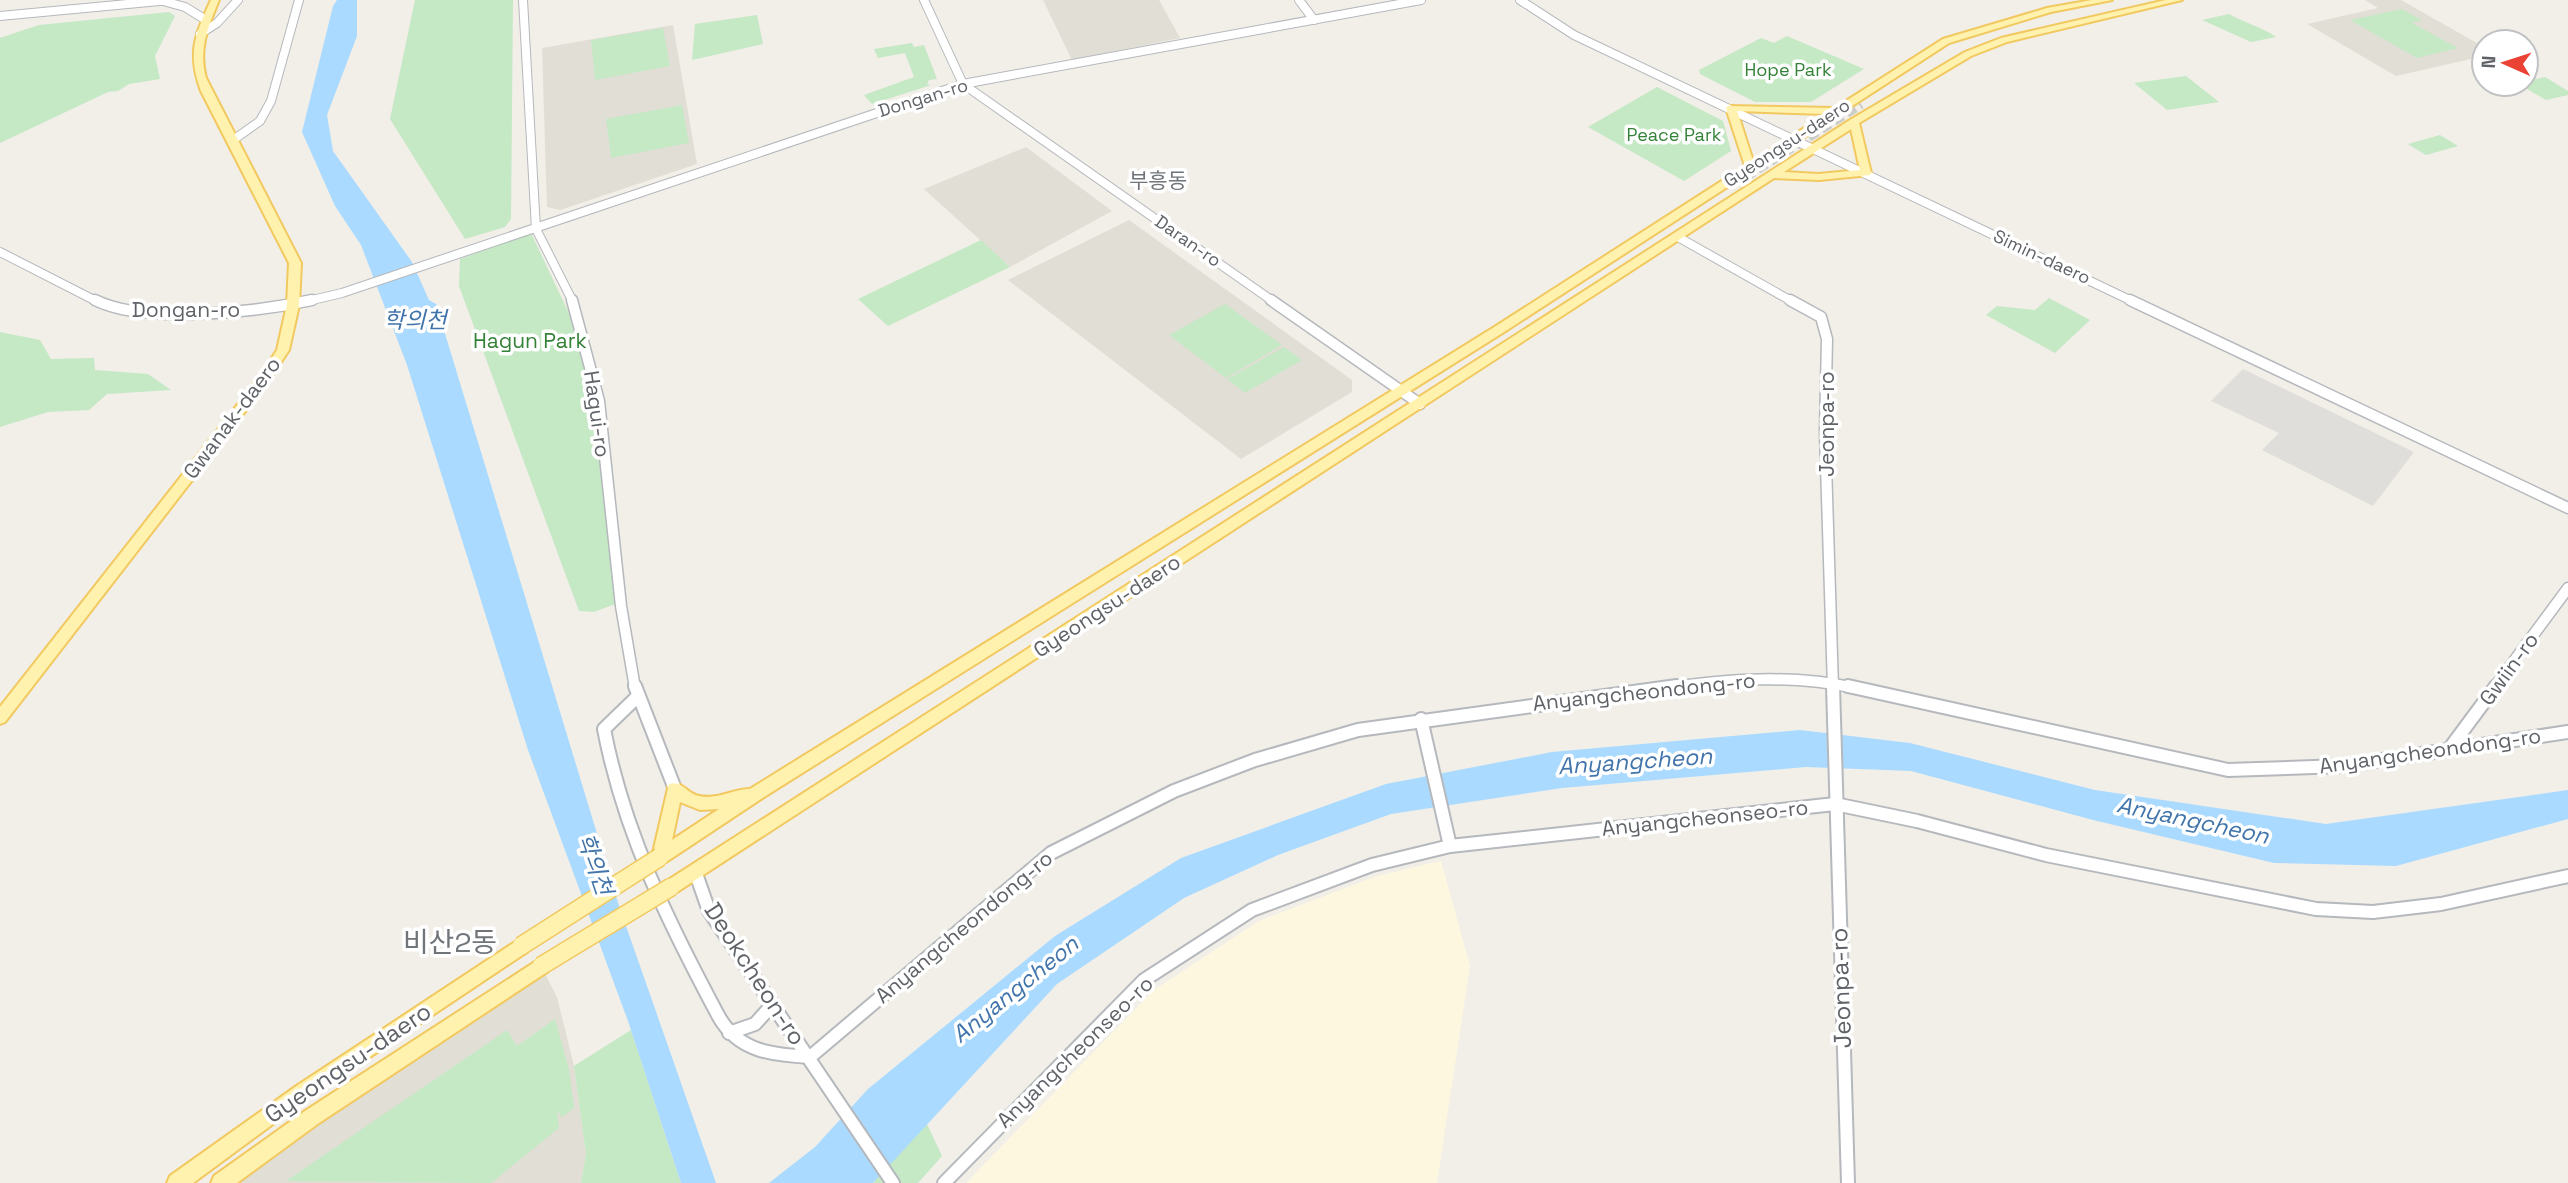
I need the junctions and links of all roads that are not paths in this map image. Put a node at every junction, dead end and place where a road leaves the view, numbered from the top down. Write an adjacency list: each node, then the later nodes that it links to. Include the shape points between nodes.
1 (170, 0): 12 (street)
2 (215, 0): 16 (main road, Gwanak-daero)
3 (237, 0): 18 (street)
4 (299, 0): 24 (street, via 271,101 260,121)
5 (523, 0): 29 (street, Hagui-ro)
6 (924, 0): 19 (street)
7 (1299, 0): 17 (street)
8 (1421, 0): 17 (street, Dongan-ro)
9 (1520, 0): 20 (street, Simin-daero, via 1574,34)
10 (2108, 0): 13 (main road, Gyeongsu-daero)
11 (2178, 0): 14 (main road, Gyeongsu-daero)
12 (163, 1): 15 (street); 16 (street)
13 (2094, 3): 14 (main road, Gyeongsu-daero, via 1989,31 1955,46 1864,106 1963,50 1998,37); 21 (main road, Gyeongsu-daero, via 2050,10 1946,41)
14 (2112, 14): 22 (main road, Gyeongsu-daero, via 2004,40 1968,54)
15 (0, 16)
16 (206, 20): 18 (main road, Gwanak-daero)
17 (1314, 20): 19 (street, Dongan-ro)
18 (200, 34): 24 (main road, Gwanak-daero, via 195,49 200,78)
19 (963, 84): 29 (street, Dongan-ro); 34 (street, Daran-ro)
20 (1731, 108): 21 (main road); 23 (street, Simin-daero); 27 (main road)
21 (1834, 111): 23 (main road, Gyeongsu-daero)
22 (1854, 122): 25 (main road, Gyeongsu-daero); 26 (main road)
23 (1794, 138): 25 (street, Simin-daero); 27 (main road, Gyeongsu-daero)
24 (233, 140): 32 (main road, Gwanak-daero, via 295,263)
25 (1815, 148): 26 (street, Simin-daero); 28 (main road, Gyeongsu-daero)
26 (1866, 173): 28 (main road); 36 (street, Simin-daero)
27 (1749, 175): 33 (main road, Gyeongsu-daero); 34 (main road, Gyeongsu-daero, via 1600,272)
28 (1773, 175): 30 (main road, Gyeongsu-daero)
29 (536, 229): 32 (street, Dongan-ro); 39 (street, Hagui-ro, via 576,310 599,401 621,606)
30 (1678, 237): 33 (main road, Gyeongsu-daero); 38 (street, Jeonpa-ro, via 1821,317 1827,339 1825,432)
31 (0, 252): 32 (street, Dongan-ro, via 111,308 153,313 267,310)
32 (293, 305): 40 (main road, Gwanak-daero, via 283,350 264,379)
33 (1543, 326): 35 (main road, Gyeongsu-daero)
34 (1400, 391): 35 (street, Daran-ro); 45 (main road, Gyeongsu-daero)
35 (1420, 404): 49 (main road, Gyeongsu-daero)
36 (2568, 508)
37 (2568, 588): 43 (street, Gwiin-ro)
38 (1834, 689): 41 (street, Anyangcheondong-ro, via 1735,678); 43 (street, Anyangcheondong-ro, via 2228,770 2342,766); 46 (street, Jeonpa-ro)
39 (637, 697): 44 (street, Hagui-ro); 52 (street, via 604,729 611,775 668,924)
40 (0, 718)
41 (1421, 719): 47 (street); 53 (street, Anyangcheondong-ro, via 1358,730 1255,760 1174,791 1051,853)
42 (2568, 732): 43 (street, Anyangcheondong-ro)
43 (2450, 748)
44 (675, 789): 45 (main road, via 702,806); 48 (main road)
45 (758, 792): 48 (main road, Gyeongsu-daero)
46 (1835, 798): 47 (street, Anyangcheonseo-ro); 50 (street, Anyangcheonseo-ro, via 2046,855 2316,909 2373,912 2441,904); 58 (street, Jeonpa-ro)
47 (1450, 846): 57 (street, Anyangcheonseo-ro, via 1372,864 1252,910 1144,980)
48 (660, 857): 54 (main road, Gyeongsu-daero, bridge, via 301,1093)
49 (695, 871): 51 (street, Deokcheon-ro, via 709,911); 55 (main road, Gyeongsu-daero, bridge, via 541,966)
50 (2568, 876)
51 (773, 1004): 52 (street, via 750,1029); 53 (street, Deokcheon-ro)
52 (729, 1033): 53 (street, via 762,1054)
53 (810, 1057): 56 (street, Deokcheon-ro)
54 (177, 1183)
55 (221, 1183)
56 (893, 1183)
57 (944, 1183)
58 (1848, 1183)

